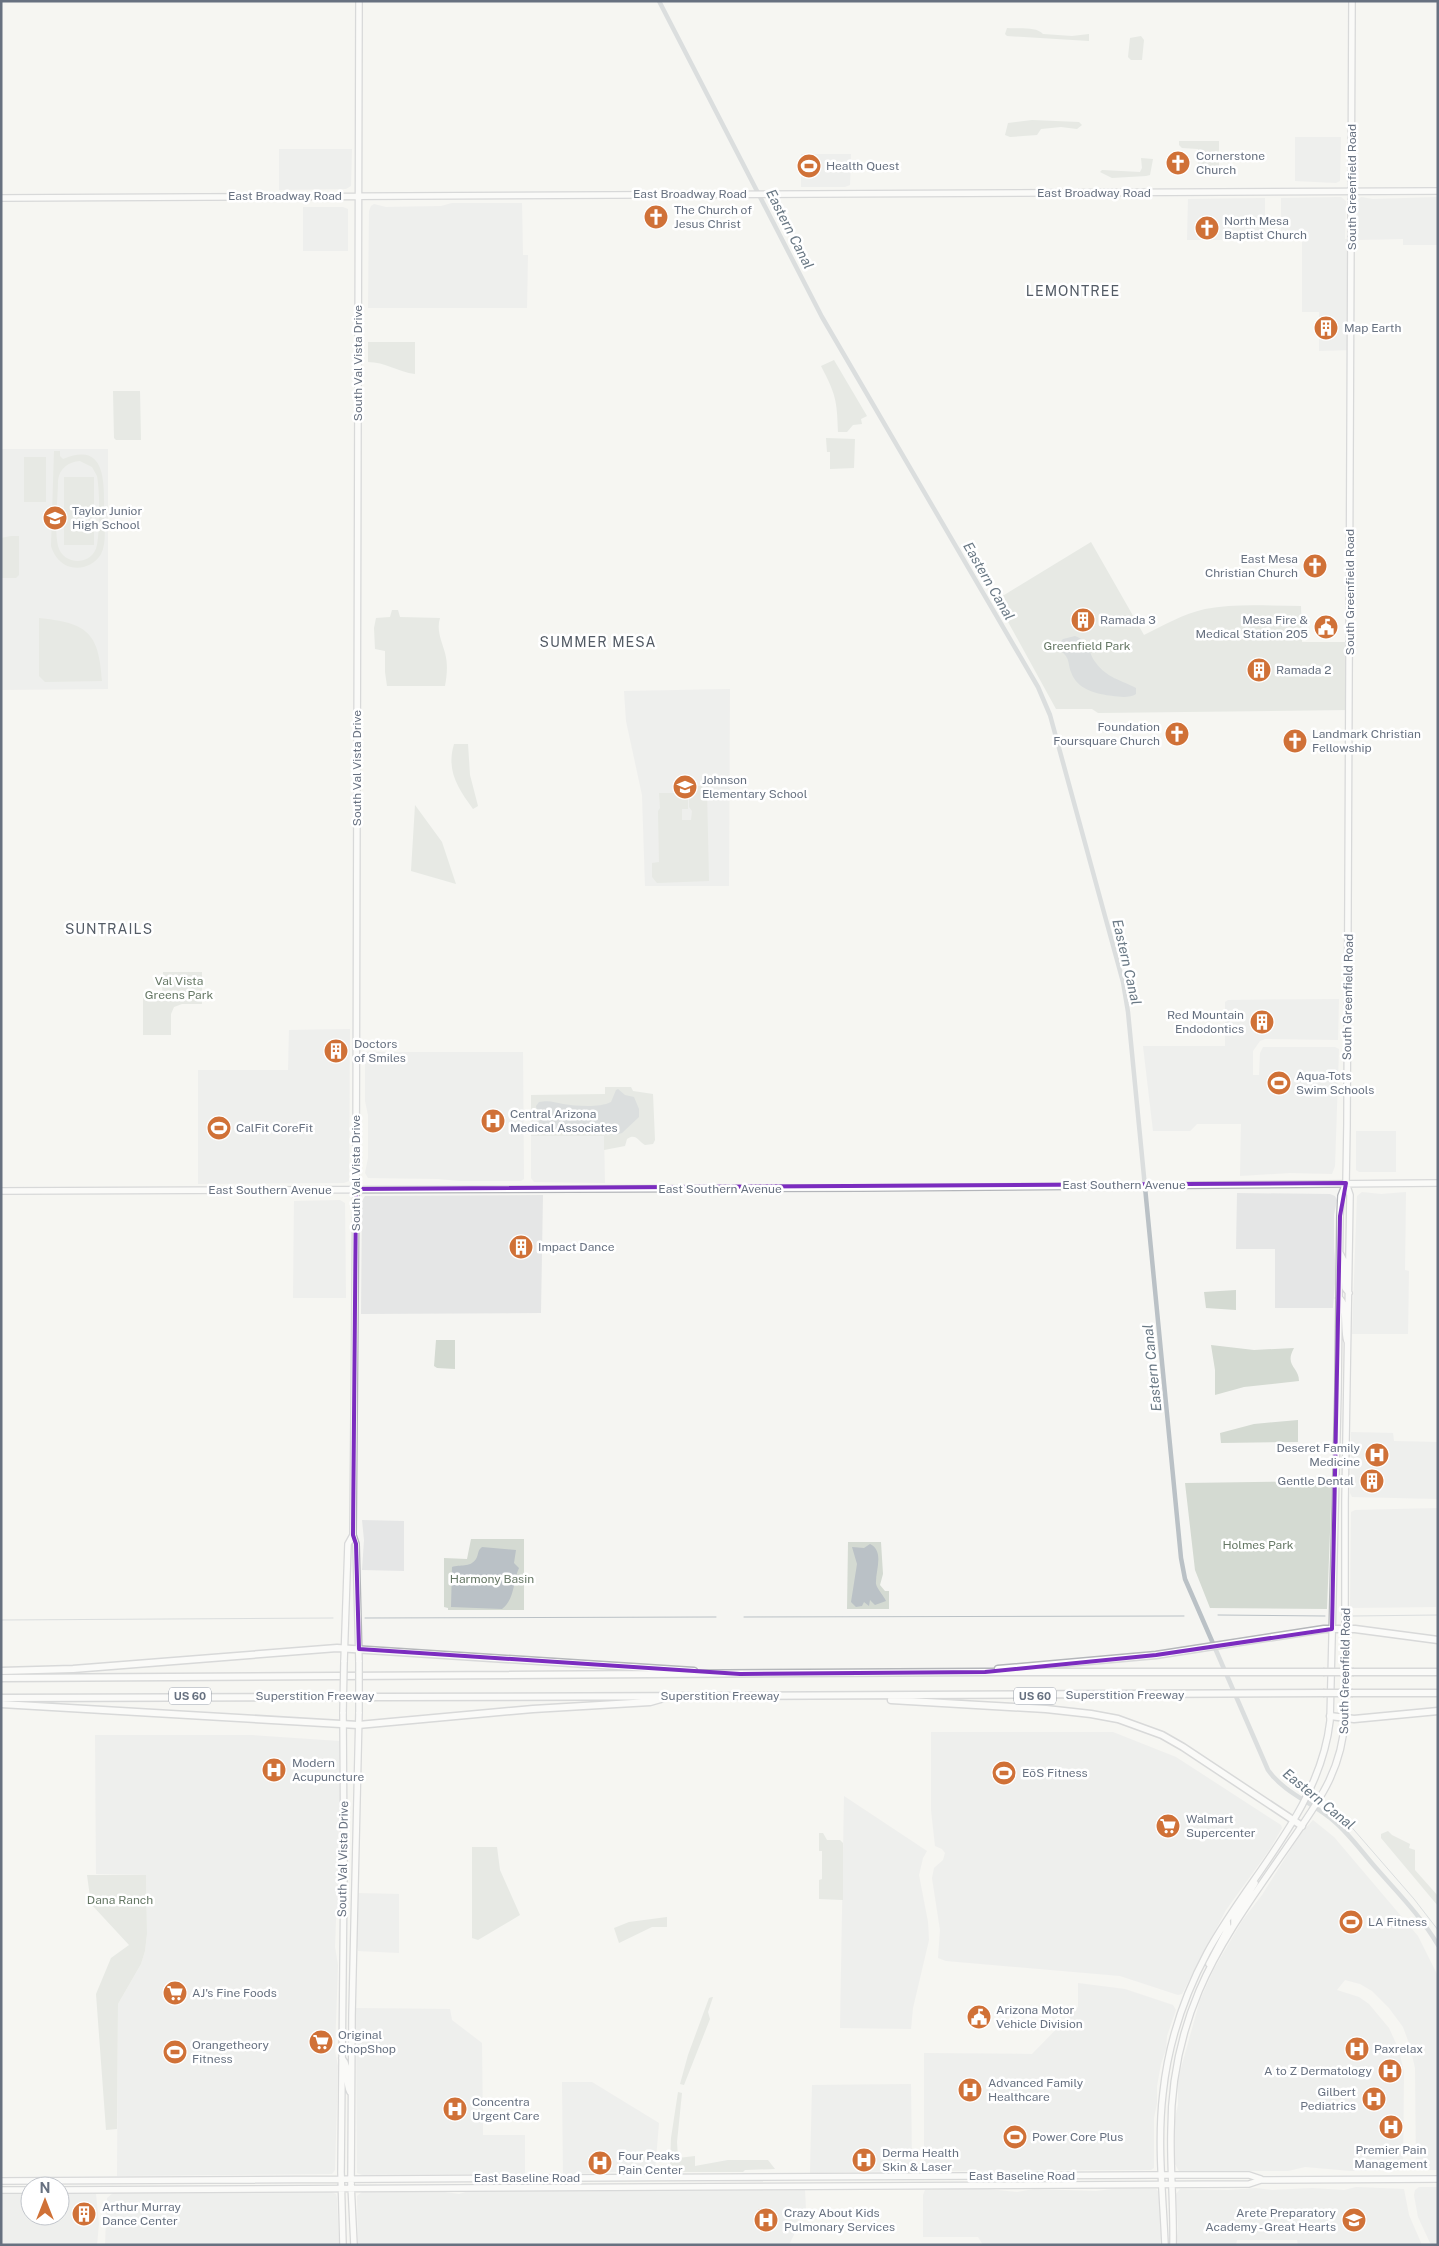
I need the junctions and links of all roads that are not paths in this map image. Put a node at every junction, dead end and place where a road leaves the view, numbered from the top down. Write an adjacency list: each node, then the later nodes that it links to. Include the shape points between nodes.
1 (359, 1): 5 (main road, South Val Vista Drive)
2 (1352, 1): 3 (main road, South Greenfield Road)
3 (1352, 190): 4 (main road, East Broadway Road); 5 (main road, East Broadway Road); 7 (main road, South Greenfield Road)
4 (1438, 191)
5 (358, 196): 6 (main road, East Broadway Road); 9 (main road, South Val Vista Drive)
6 (1, 198)
7 (1346, 1183): 8 (main road, East Southern Avenue); 9 (main road, East Southern Avenue); 11 (main road, South Greenfield Road, via 1340,1196); 12 (main road, South Greenfield Road, via 1350,1195)
8 (1438, 1183)
9 (356, 1189): 10 (main road, East Southern Avenue); 15 (main road, South Val Vista Drive)
10 (1, 1191)
11 (1340, 1254): 12 (main road, via 1344,1260 1345,1288); 13 (main road, South Greenfield Road)
12 (1349, 1293): 14 (main road, South Greenfield Road)
13 (1340, 1298): 14 (main road, via 1344,1304 1344,1334); 16 (main road, South Greenfield Road)
14 (1349, 1345): 17 (main road, South Greenfield Road)
15 (353, 1535): 19 (main road, South Val Vista Drive, via 348,1544); 20 (main road, South Val Vista Drive, via 356,1544)
16 (1332, 1629): 17 (highway); 22 (highway, via 1193,1650 1101,1661 1006,1667); 32 (main road, South Greenfield Road)
17 (1346, 1629): 18 (highway); 33 (main road, South Greenfield Road)
18 (1438, 1640)
19 (344, 1648): 20 (highway); 21 (highway, via 73,1669); 34 (main road, South Val Vista Drive, bridge)
20 (359, 1649): 24 (highway); 35 (main road, South Val Vista Drive, bridge)
21 (1, 1671)
22 (985, 1672): 23 (highway, Superstition Freeway / US 60, bridge); 24 (highway, Superstition Freeway / US 60)
23 (1438, 1672)
24 (740, 1674): 25 (highway, Superstition Freeway / US 60)
25 (1, 1678)
26 (1438, 1693): 28 (highway, Superstition Freeway / US 60, bridge)
27 (673, 1696): 28 (highway, Superstition Freeway / US 60); 29 (highway, Superstition Freeway / US 60); 35 (highway, via 650,1702)
28 (847, 1697): 36 (highway, via 1056,1710 1118,1719 1162,1735)
29 (1, 1698)
30 (1, 1704): 34 (highway)
31 (1438, 1711): 33 (highway)
32 (1330, 1716): 33 (highway); 36 (main road, South Greenfield Road, via 1324,1754 1309,1792)
33 (1346, 1718): 37 (main road, South Greenfield Road, via 1338,1761 1320,1800)
34 (343, 1724): 35 (highway); 42 (main road, South Val Vista Drive)
35 (358, 1725): 43 (main road, South Val Vista Drive)
36 (1292, 1820): 37 (highway); 38 (main road, South Greenfield Road)
37 (1302, 1826): 40 (main road, South Greenfield Road)
38 (1259, 1872): 39 (main road, South Greenfield Road); 40 (main road, via 1252,1891 1234,1917)
39 (1227, 1921): 41 (main road, via 1229,1926 1212,1955); 44 (main road, South Greenfield Road, via 1197,1972 1172,2044 1162,2104)
40 (1234, 1925): 41 (main road, South Greenfield Road)
41 (1206, 1975): 45 (main road, South Greenfield Road, via 1190,2014 1176,2066 1171,2118)
42 (342, 2058): 43 (main road); 52 (main road, South Val Vista Drive)
43 (352, 2094): 53 (main road, South Val Vista Drive)
44 (1162, 2175): 45 (main road, East Baseline Road); 47 (main road, East Baseline Road); 54 (main road, South Greenfield Road)
45 (1172, 2175): 50 (main road, East Baseline Road, via 1249,2175); 55 (main road, South Greenfield Road)
46 (845, 2176): 47 (main road, East Baseline Road); 48 (main road, East Baseline Road); 56 (main road)
47 (1026, 2176): 57 (main road)
48 (443, 2178): 53 (main road, East Baseline Road); 58 (main road, via 440,2183)
49 (1438, 2179): 50 (main road, East Baseline Road)
50 (1261, 2180): 55 (main road, East Baseline Road, via 1249,2184)
51 (1, 2181): 52 (main road, East Baseline Road)
52 (341, 2184): 53 (main road, East Baseline Road); 61 (main road, East Baseline Road); 62 (main road, South Val Vista Drive)
53 (351, 2184): 58 (main road, East Baseline Road); 63 (main road, South Val Vista Drive)
54 (1162, 2184): 55 (main road, East Baseline Road); 57 (main road, East Baseline Road); 64 (main road, South Greenfield Road)
55 (1172, 2184): 65 (main road, South Greenfield Road)
56 (845, 2185): 57 (main road, East Baseline Road); 58 (main road, East Baseline Road)
57 (1027, 2185)
58 (420, 2187)
59 (1, 2190): 60 (main road)
60 (20, 2190)
61 (70, 2190)
62 (343, 2245)
63 (354, 2245)
64 (1165, 2245)
65 (1173, 2245)

